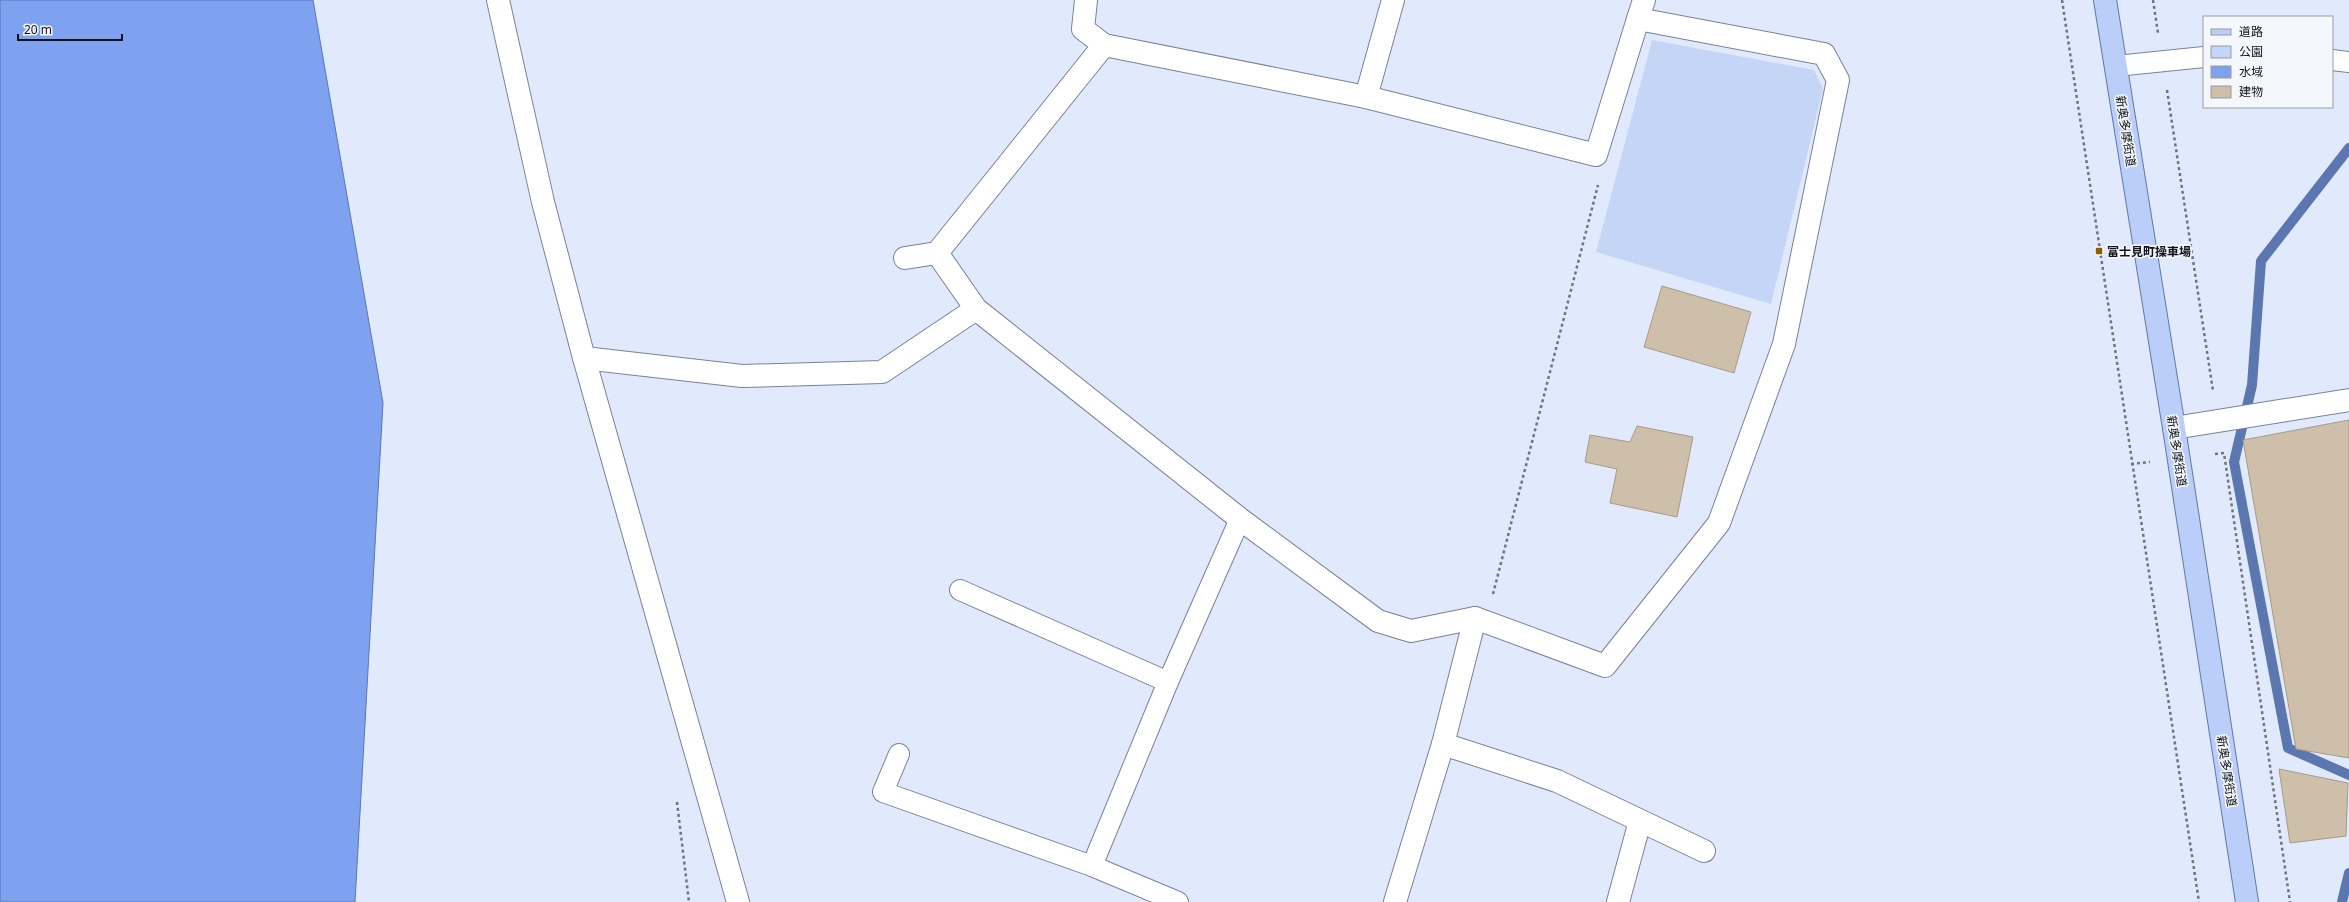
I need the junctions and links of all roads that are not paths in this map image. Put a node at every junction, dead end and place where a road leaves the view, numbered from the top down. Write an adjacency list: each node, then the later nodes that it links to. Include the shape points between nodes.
1 (498, 0): 15 (street, via 543,202)
2 (1086, 0): 6 (street, via 1083,29)
3 (1393, 0): 11 (street)
4 (2105, 0): 10 (main road, 新奥多摩街道)
5 (1641, 9): 11 (street, via 1596,155); 20 (street, via 1824,54 1838,80 1784,344 1719,523 1605,666)
6 (1104, 45): 11 (street); 12 (street)
7 (2203, 57): 10 (lane)
8 (2333, 60): 9 (lane)
9 (2349, 62)
10 (2116, 66): 17 (main road, 新奥多摩街道)
11 (1366, 96)
12 (937, 252): 13 (street); 14 (street)
13 (905, 258)
14 (976, 308): 15 (street, via 882,372 742,376); 18 (street)
15 (584, 358): 27 (street)
16 (2349, 400): 17 (street)
17 (2174, 428): 31 (main road, 新奥多摩街道)
18 (1240, 519): 20 (street, via 1378,621 1411,631); 21 (lane)
19 (960, 590): 21 (lane)
20 (1480, 620): 22 (street)
21 (1168, 682): 26 (lane)
22 (1443, 744): 24 (street, via 1557,781); 29 (street)
23 (899, 754): 26 (lane, via 883,792)
24 (1640, 820): 25 (street); 30 (street)
25 (1704, 851)
26 (1092, 866): 28 (lane)
27 (738, 902)
28 (1178, 902)
29 (1396, 902)
30 (1618, 902)
31 (2247, 902)

